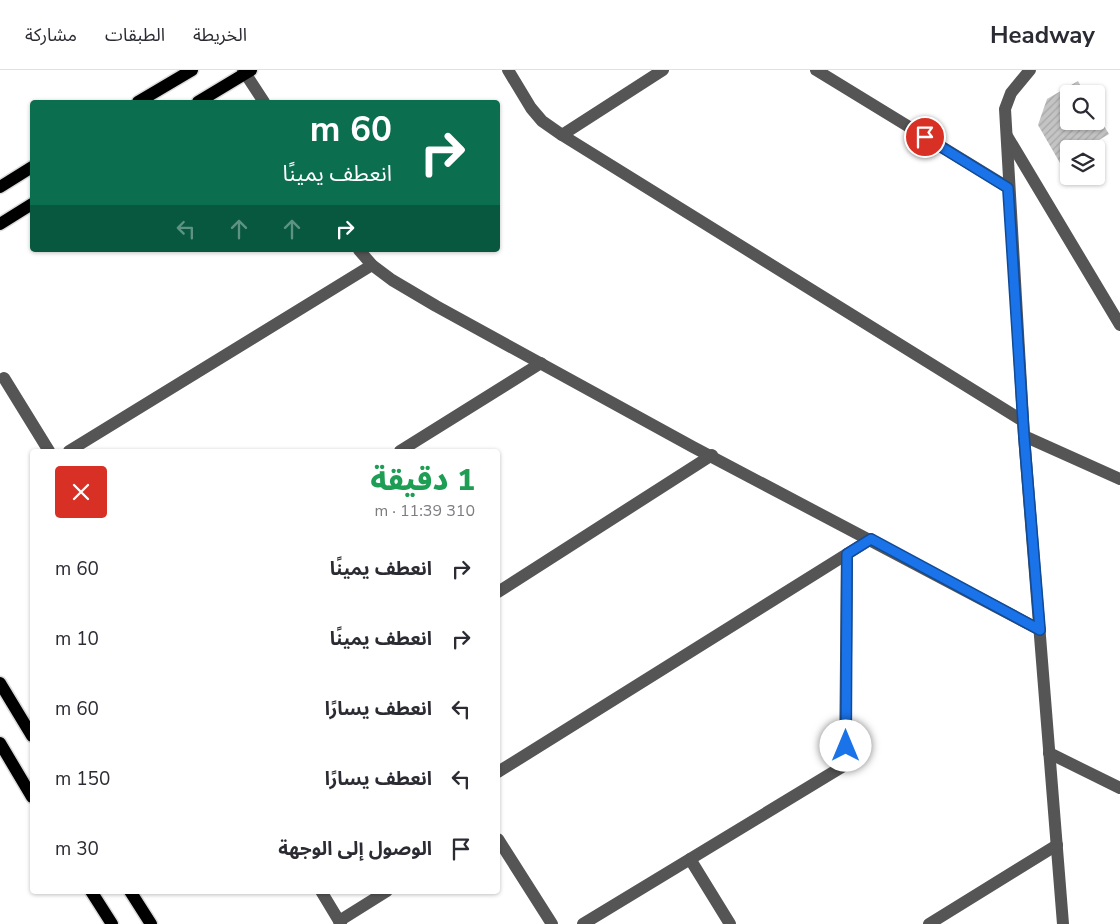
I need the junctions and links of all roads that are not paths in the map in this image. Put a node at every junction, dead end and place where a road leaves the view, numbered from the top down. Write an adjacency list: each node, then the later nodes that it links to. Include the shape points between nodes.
1 (192, 70): 7 (main road)
2 (508, 70): 10 (street, via 536,114)
3 (663, 70): 10 (street)
4 (816, 70): 14 (street)
5 (1030, 70): 11 (street, via 1011,93 1005,109)
6 (247, 71): 8 (main road); 9 (street)
7 (141, 100)
8 (201, 100)
9 (263, 100)
10 (562, 135): 22 (street)
11 (1006, 135): 14 (street); 19 (street)
12 (30, 168): 13 (main road)
13 (0, 187)
14 (1008, 188): 22 (street)
15 (30, 205): 16 (main road)
16 (0, 224)
17 (361, 252): 18 (street)
18 (372, 264): 20 (street, via 436,306); 25 (street)
19 (1120, 325)
20 (541, 363): 26 (street); 27 (street)
21 (4, 378): 24 (street)
22 (1023, 421): 23 (street)
23 (1024, 436): 28 (street); 32 (street)
24 (48, 449)
25 (72, 449)
26 (403, 449)
27 (712, 455): 29 (street); 31 (street)
28 (1120, 479)
29 (871, 539): 30 (street); 32 (street)
30 (847, 554): 37 (street); 42 (street, via 845,765)
31 (500, 591)
32 (1040, 630): 36 (street)
33 (0, 683): 34 (main road)
34 (30, 733)
35 (0, 743): 39 (main road)
36 (1049, 753): 38 (street); 41 (street)
37 (500, 771)
38 (1120, 788)
39 (30, 794)
40 (500, 842): 50 (street)
41 (1057, 845): 53 (street); 54 (street)
42 (690, 859): 51 (street); 52 (street)
43 (93, 894): 48 (main road)
44 (132, 894): 49 (main road)
45 (323, 894): 47 (street)
46 (383, 894): 47 (street)
47 (340, 923)
48 (112, 924)
49 (151, 924)
50 (552, 924)
51 (583, 924)
52 (730, 924)
53 (929, 924)
54 (1063, 924)

